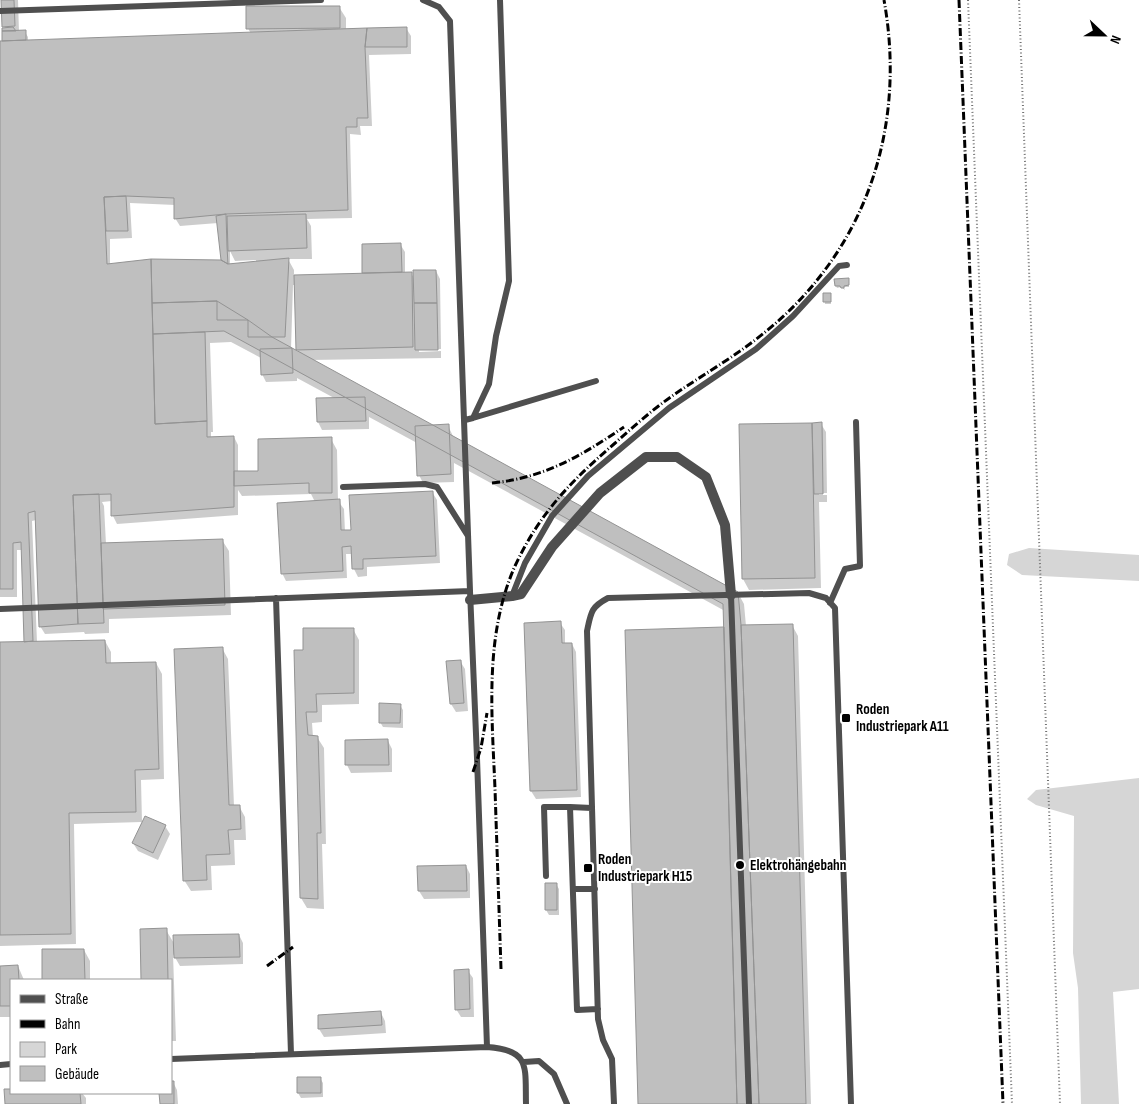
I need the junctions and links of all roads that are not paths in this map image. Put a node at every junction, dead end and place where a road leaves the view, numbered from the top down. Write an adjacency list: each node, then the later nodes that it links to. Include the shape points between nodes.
1 (321, 0): 4 (lane)
2 (423, 0): 8 (lane, via 439,6 450,21)
3 (500, 0): 7 (lane, via 509,281 489,384)
4 (0, 11)
5 (847, 265): 14 (lane, via 839,266 793,316 756,349 669,408 588,476 552,516 525,563)
6 (596, 382): 7 (lane)
7 (474, 418): 8 (lane)
8 (465, 420): 11 (lane)
9 (856, 422): 16 (lane, via 860,566 846,570)
10 (344, 487): 11 (lane, via 425,484 437,488)
11 (469, 537): 12 (lane)
12 (470, 595): 14 (street); 15 (lane); 24 (lane)
13 (731, 595): 14 (street, via 724,525 706,477 677,457 646,457 600,492 552,547 521,594); 16 (lane, via 809,593 826,598); 19 (lane, via 608,598 596,604 590,613 587,631); 31 (lane)
14 (512, 596)
15 (276, 598): 17 (lane); 25 (lane)
16 (830, 603): 32 (lane, via 835,608)
17 (0, 609)
18 (570, 808): 19 (lane); 20 (lane, via 544,807); 21 (lane)
19 (592, 808): 22 (lane)
20 (546, 876)
21 (573, 889): 22 (lane); 23 (lane, via 577,1010)
22 (595, 889): 23 (lane)
23 (598, 1009): 30 (lane, via 603,1040 612,1059)
24 (486, 1047): 25 (lane); 27 (lane, via 504,1048)
25 (291, 1054): 26 (lane)
26 (172, 1059)
27 (524, 1062): 28 (lane); 29 (lane, via 538,1061 554,1074)
28 (526, 1104)
29 (567, 1104)
30 (614, 1104)
31 (749, 1104)
32 (851, 1104)

